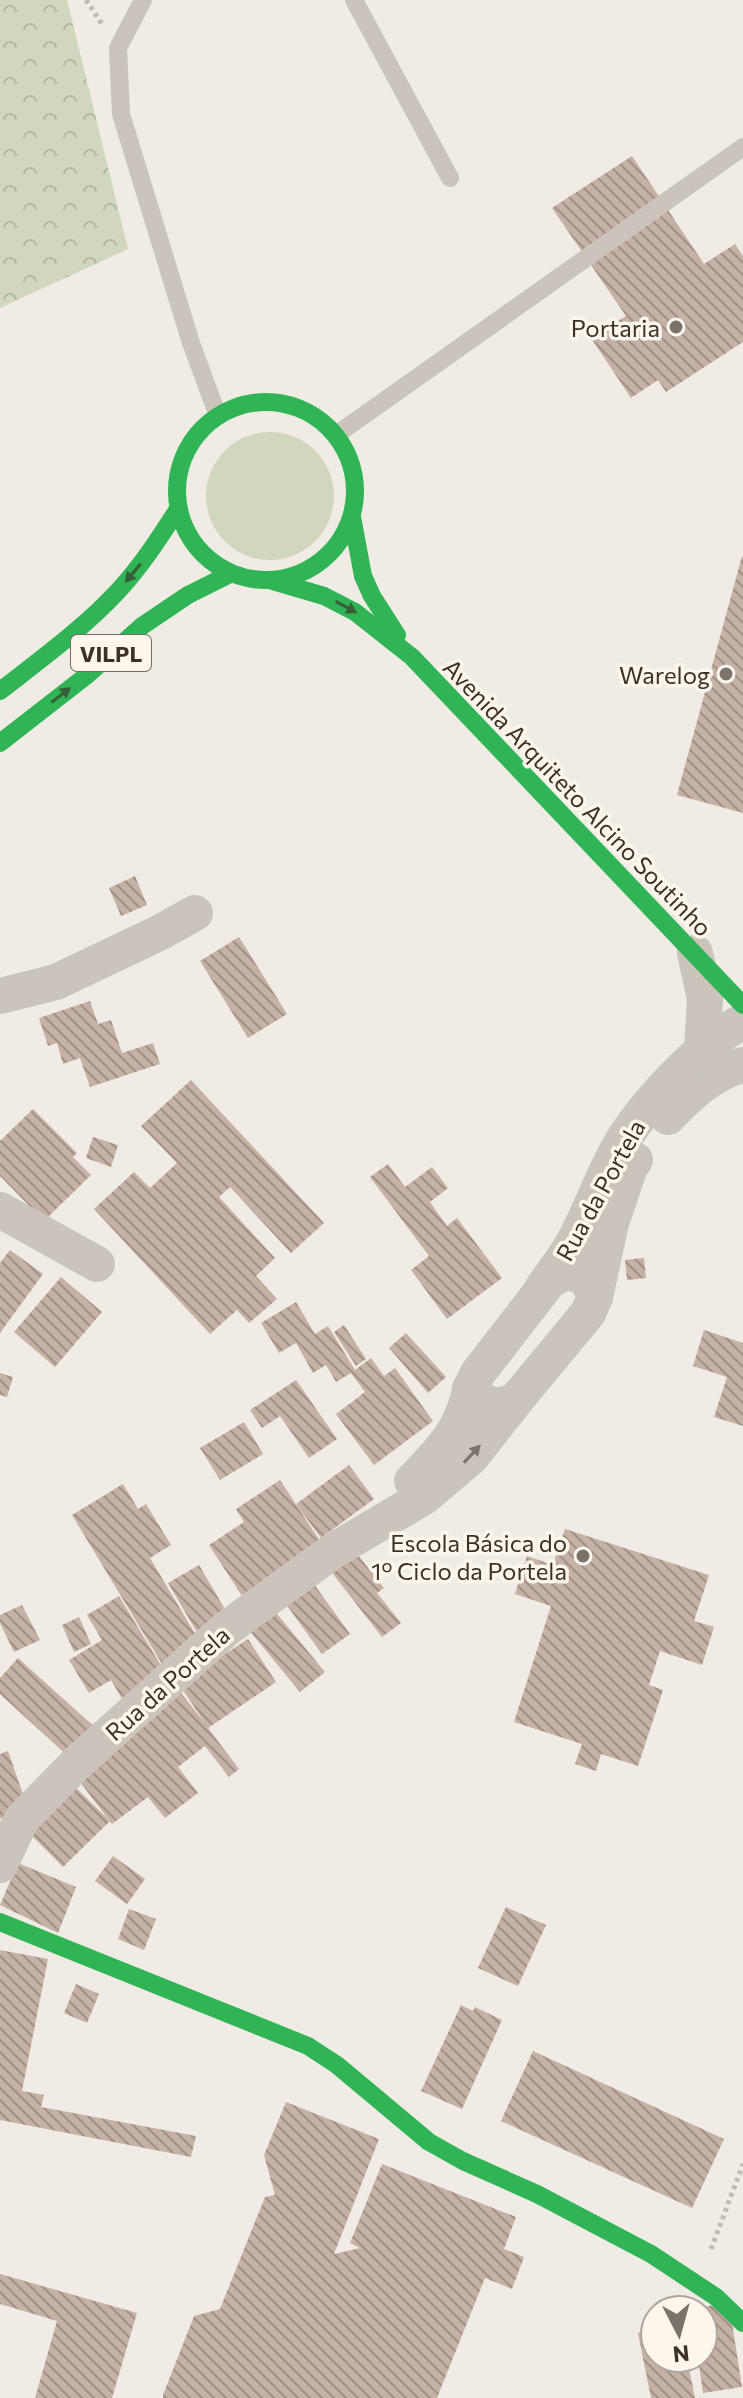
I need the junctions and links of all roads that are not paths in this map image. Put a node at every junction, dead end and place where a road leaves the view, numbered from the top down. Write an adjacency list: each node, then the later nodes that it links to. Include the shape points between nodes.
1 (143, 0): 5 (lane, via 118,48 121,114)
2 (354, 0): 4 (lane)
3 (743, 147): 6 (lane)
4 (450, 178)
5 (218, 416): 6 (main road, via 259,402 281,403 321,420); 7 (main road, via 188,447 176,488)
6 (336, 435): 8 (main road, via 354,475)
7 (178, 509): 9 (main road, via 196,548); 12 (main road, VILPL, one-way to 12, via 112,597)
8 (352, 517): 10 (main road, via 335,549 307,571); 11 (main road, Avenida Arquiteto Alcino Soutinho, via 363,576)
9 (230, 574): 10 (main road); 13 (main road, VILPL, one-way to 9, via 142,626)
10 (273, 581): 11 (main road, Avenida Arquiteto Alcino Soutinho, one-way to 11, via 324,596 355,612)
11 (412, 657): 15 (main road, Avenida Arquiteto Alcino Soutinho)
12 (0, 691)
13 (0, 743)
14 (195, 913): 16 (street, via 56,982)
15 (695, 953): 17 (main road, Avenida Arquiteto Alcino Soutinho); 19 (street, via 705,999)
16 (0, 996)
17 (743, 1005)
18 (743, 1021): 19 (street, Rua da Portela)
19 (702, 1048): 24 (street, Rua da Portela, via 621,1144 567,1253)
20 (743, 1065): 23 (street, Rua da Portela, via 692,1091 630,1167)
21 (0, 1210): 22 (street)
22 (97, 1264)
23 (595, 1297): 24 (street, Rua da Portela, via 587,1279 569,1271 550,1280); 26 (street, Rua da Portela, via 588,1313)
24 (535, 1299): 25 (street, Rua da Portela)
25 (470, 1389): 26 (street, via 483,1403 502,1406); 27 (street, Rua da Portela, via 462,1420 443,1449)
26 (516, 1400): 27 (street, Rua da Portela, one-way to 26, via 424,1497 471,1457)
27 (364, 1531): 28 (street, Rua da Portela, via 226,1629 78,1762 21,1820)
28 (0, 1865)
29 (0, 1922): 30 (main road, via 308,2046 429,2142 651,2254 716,2297)
30 (743, 2323)

